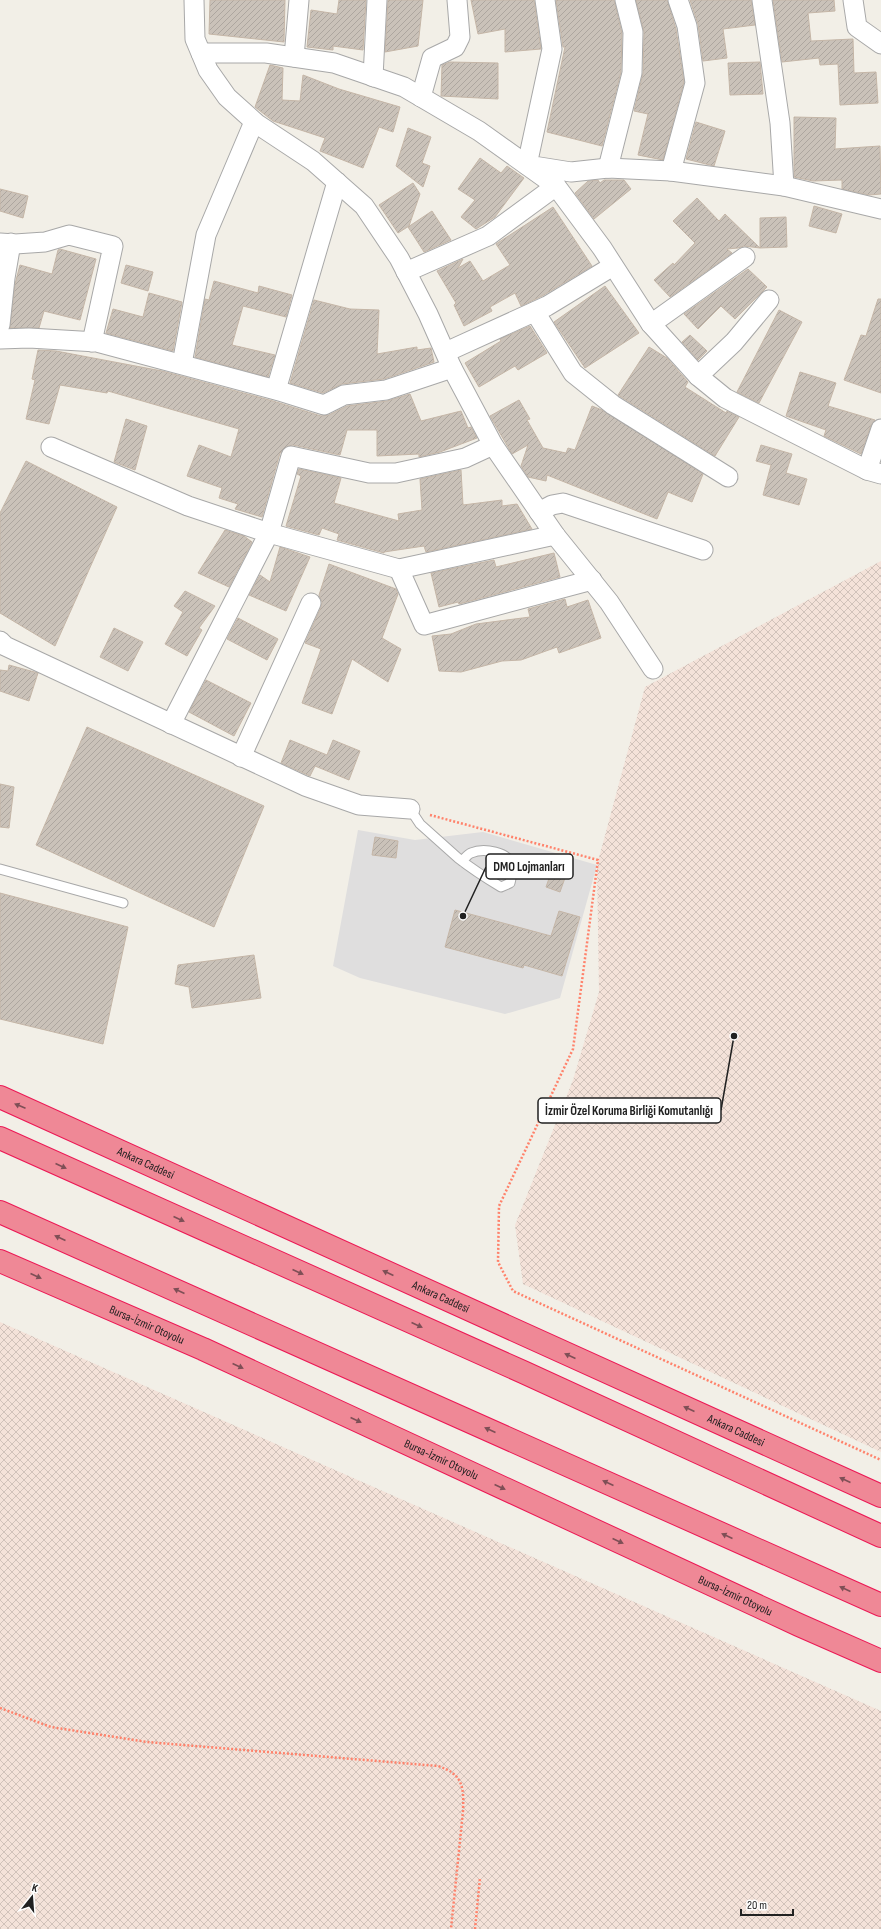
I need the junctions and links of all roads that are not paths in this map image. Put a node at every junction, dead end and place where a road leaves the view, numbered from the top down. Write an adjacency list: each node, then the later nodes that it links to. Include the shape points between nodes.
1 (194, 0): 11 (street, via 195,39)
2 (299, 0): 12 (street)
3 (377, 0): 13 (street)
4 (457, 0): 14 (street, via 460,37 456,47 432,58)
5 (545, 0): 16 (street, via 552,49)
6 (626, 0): 17 (street, via 633,32 632,73)
7 (678, 0): 18 (street, via 688,26 696,83)
8 (762, 0): 21 (street, via 780,123)
9 (853, 0): 10 (street, via 857,27)
10 (881, 44)
11 (201, 53): 12 (street, via 266,53); 15 (street, via 208,70 227,97)
12 (294, 57): 13 (street, via 334,63)
13 (373, 77): 14 (street)
14 (421, 97): 16 (street, via 479,131)
15 (254, 122): 19 (street, via 313,161); 34 (street, via 206,235)
16 (527, 165): 17 (street, via 571,172); 20 (street)
17 (608, 168): 18 (street)
18 (672, 171): 21 (street)
19 (337, 182): 26 (street, via 364,206); 36 (street)
20 (556, 186): 25 (street); 26 (street, via 488,236)
21 (784, 186): 22 (street)
22 (881, 208)
23 (6, 243): 29 (street); 32 (street, via 45,242 69,235 113,246)
24 (745, 257): 30 (street)
25 (613, 266): 28 (street); 30 (street)
26 (406, 272): 33 (street)
27 (769, 300): 35 (street, via 734,342)
28 (535, 312): 33 (street); 41 (street, via 573,374 613,405)
29 (0, 324)
30 (651, 324): 35 (street)
31 (0, 339): 32 (street)
32 (92, 342): 34 (street)
33 (449, 360): 36 (street, via 386,390 344,395 324,405); 38 (street)
34 (182, 364): 36 (street)
35 (698, 376): 40 (street, via 725,398)
36 (276, 390)
37 (881, 429): 40 (street)
38 (493, 445): 42 (street); 43 (street, via 465,458 396,473 369,473 291,456)
39 (50, 447): 43 (street, via 188,506)
40 (874, 472)
41 (728, 477)
42 (539, 512): 44 (street); 45 (street, via 552,505 563,504)
43 (269, 533): 46 (street); 51 (street)
44 (555, 535): 46 (street); 47 (street)
45 (703, 550)
46 (399, 569): 47 (street, via 424,625)
47 (592, 580): 50 (street, via 610,602)
48 (311, 604): 52 (street)
49 (0, 641): 51 (street, via 26,656)
50 (653, 669)
51 (171, 724): 52 (street)
52 (241, 757): 53 (street, via 304,786 359,805)
53 (410, 809): 54 (lane, via 420,824)
54 (462, 861): 54 (lane, via 501,887 510,883 512,866 508,859 498,853 482,850 470,853)
55 (0, 869): 56 (lane)
56 (123, 903)
57 (0, 1097): 61 (highway, Ankara Caddesi, one-way to 57)
58 (0, 1138): 62 (highway, one-way to 62)
59 (0, 1212): 63 (highway, one-way to 59)
60 (0, 1261): 64 (highway, Bursa-İzmir Otoyolu, one-way to 64, via 203,1349)
61 (881, 1496)
62 (881, 1536)
63 (881, 1605)
64 (881, 1661)

